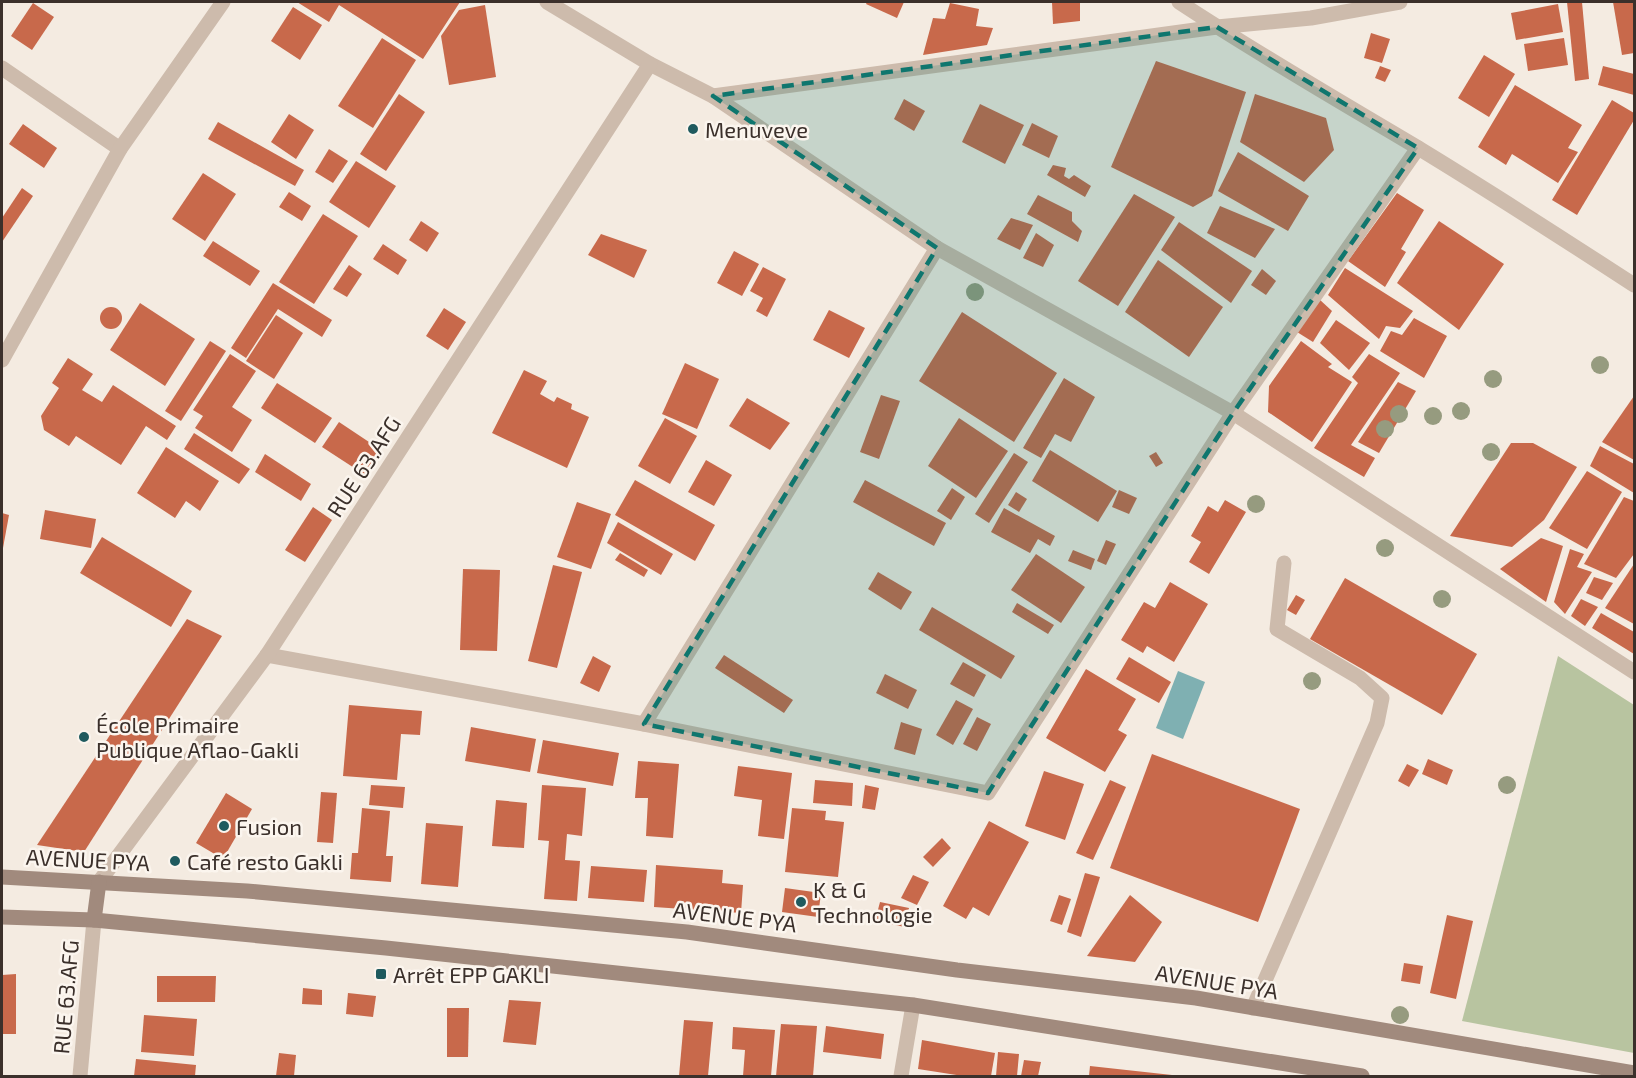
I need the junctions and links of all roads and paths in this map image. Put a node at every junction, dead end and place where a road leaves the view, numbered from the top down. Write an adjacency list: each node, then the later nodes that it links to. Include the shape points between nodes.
1 (223, 2): 10 (street)
2 (547, 2): 6 (street)
3 (1179, 2): 5 (street)
4 (1400, 2): 5 (street, via 1311,18)
5 (1217, 27): 8 (street); 9 (street)
6 (650, 64): 8 (street); 16 (street, RUE 63.AFG)
7 (2, 68): 10 (street)
8 (713, 96): 11 (street)
9 (1418, 148): 12 (street); 14 (street)
10 (120, 149): 13 (street)
11 (937, 248): 14 (street); 18 (street)
12 (1635, 285)
13 (2, 360)
14 (1233, 412): 17 (street); 18 (street, via 988,794)
15 (1284, 563): 24 (street, via 1277,629 1360,678 1382,698 1377,723)
16 (267, 655): 18 (street); 20 (street, RUE 63.AFG)
17 (1635, 672)
18 (644, 724)
19 (2, 877): 20 (main road, AVENUE PYA)
20 (99, 882): 22 (main road); 24 (main road, AVENUE PYA, via 290,895 687,932)
21 (2, 917): 22 (main road)
22 (94, 920): 23 (main road); 26 (street, RUE 63.AFG)
23 (913, 1005): 27 (street); 28 (main road)
24 (1253, 1008): 25 (main road, AVENUE PYA)
25 (1635, 1073)
26 (80, 1077)
27 (901, 1077)
28 (1362, 1077)

